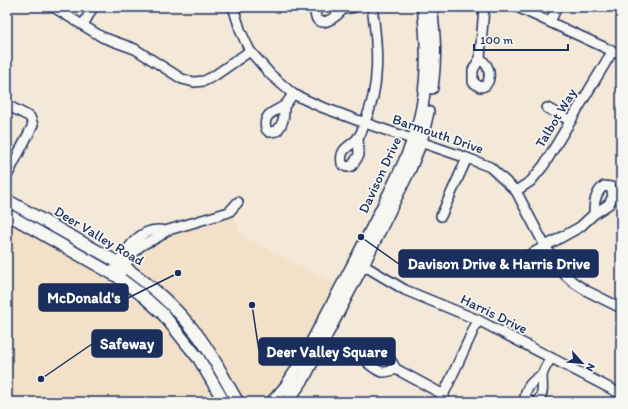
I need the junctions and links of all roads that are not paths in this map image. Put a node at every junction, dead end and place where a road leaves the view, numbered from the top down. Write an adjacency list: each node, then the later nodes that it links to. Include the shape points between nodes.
1 (53, 7): 14 (street)
2 (93, 7): 14 (street)
3 (233, 7): 15 (street, Barmouth Drive)
4 (321, 7): 12 (street, via 315,12 315,17 323,22 338,16)
5 (355, 7): 12 (street)
6 (372, 7): 23 (street, via 377,38 376,76 373,101)
7 (422, 7): 25 (main road, Davison Drive, via 427,66)
8 (431, 7): 25 (main road, Davison Drive, via 435,41 434,69 429,108)
9 (484, 7): 17 (street)
10 (517, 7): 13 (street)
11 (557, 7): 13 (street)
12 (340, 8)
13 (550, 22): 16 (street)
14 (83, 25): 15 (street, via 102,37 135,49 182,79 194,82 214,76)
15 (250, 51): 18 (street, Barmouth Drive, via 270,75)
16 (617, 54): 22 (street, Talbot Way)
17 (480, 58)
18 (293, 94): 20 (street); 23 (street, Barmouth Drive)
19 (7, 105): 27 (street, via 30,117 34,126)
20 (284, 106)
21 (548, 108): 22 (street)
22 (571, 121): 28 (street, Talbot Way, via 544,165 530,181)
23 (365, 123): 24 (street); 25 (street, Barmouth Drive)
24 (358, 138)
25 (417, 140): 26 (street, Barmouth Drive); 35 (main road, Davison Drive, via 410,169)
26 (467, 158): 28 (street, Barmouth Drive, via 490,167); 33 (street)
27 (7, 176)
28 (516, 191): 34 (street, Barmouth Drive)
29 (7, 200): 36 (main road, Deer Valley Road)
30 (238, 202): 36 (street, via 229,212 165,231 161,237 138,247)
31 (7, 214): 38 (main road, Deer Valley Road)
32 (594, 214): 34 (street, via 580,227)
33 (441, 216)
34 (545, 246): 37 (street); 39 (street, Barmouth Drive, via 560,270 573,282 587,292)
35 (359, 262): 40 (street, Harris Drive, via 406,290); 44 (main road, Davison Drive); 49 (main road, Davison Drive, via 300,364)
36 (122, 265): 38 (street); 48 (main road, Deer Valley Road, via 157,292 196,334)
37 (504, 269)
38 (115, 275): 47 (main road, Deer Valley Road, via 162,313 199,359)
39 (621, 308)
40 (478, 320): 41 (street, Harris Drive); 46 (street)
41 (551, 358): 43 (street); 45 (street, Harris Drive)
42 (396, 369): 46 (street)
43 (542, 375): 52 (street, via 532,382 526,392 525,397); 53 (street, via 543,390)
44 (304, 378): 50 (main road, Davison Drive); 51 (main road)
45 (621, 394)
46 (442, 398)
47 (224, 402)
48 (238, 402)
49 (272, 402)
50 (287, 402)
51 (295, 402)
52 (530, 402)
53 (536, 402)

